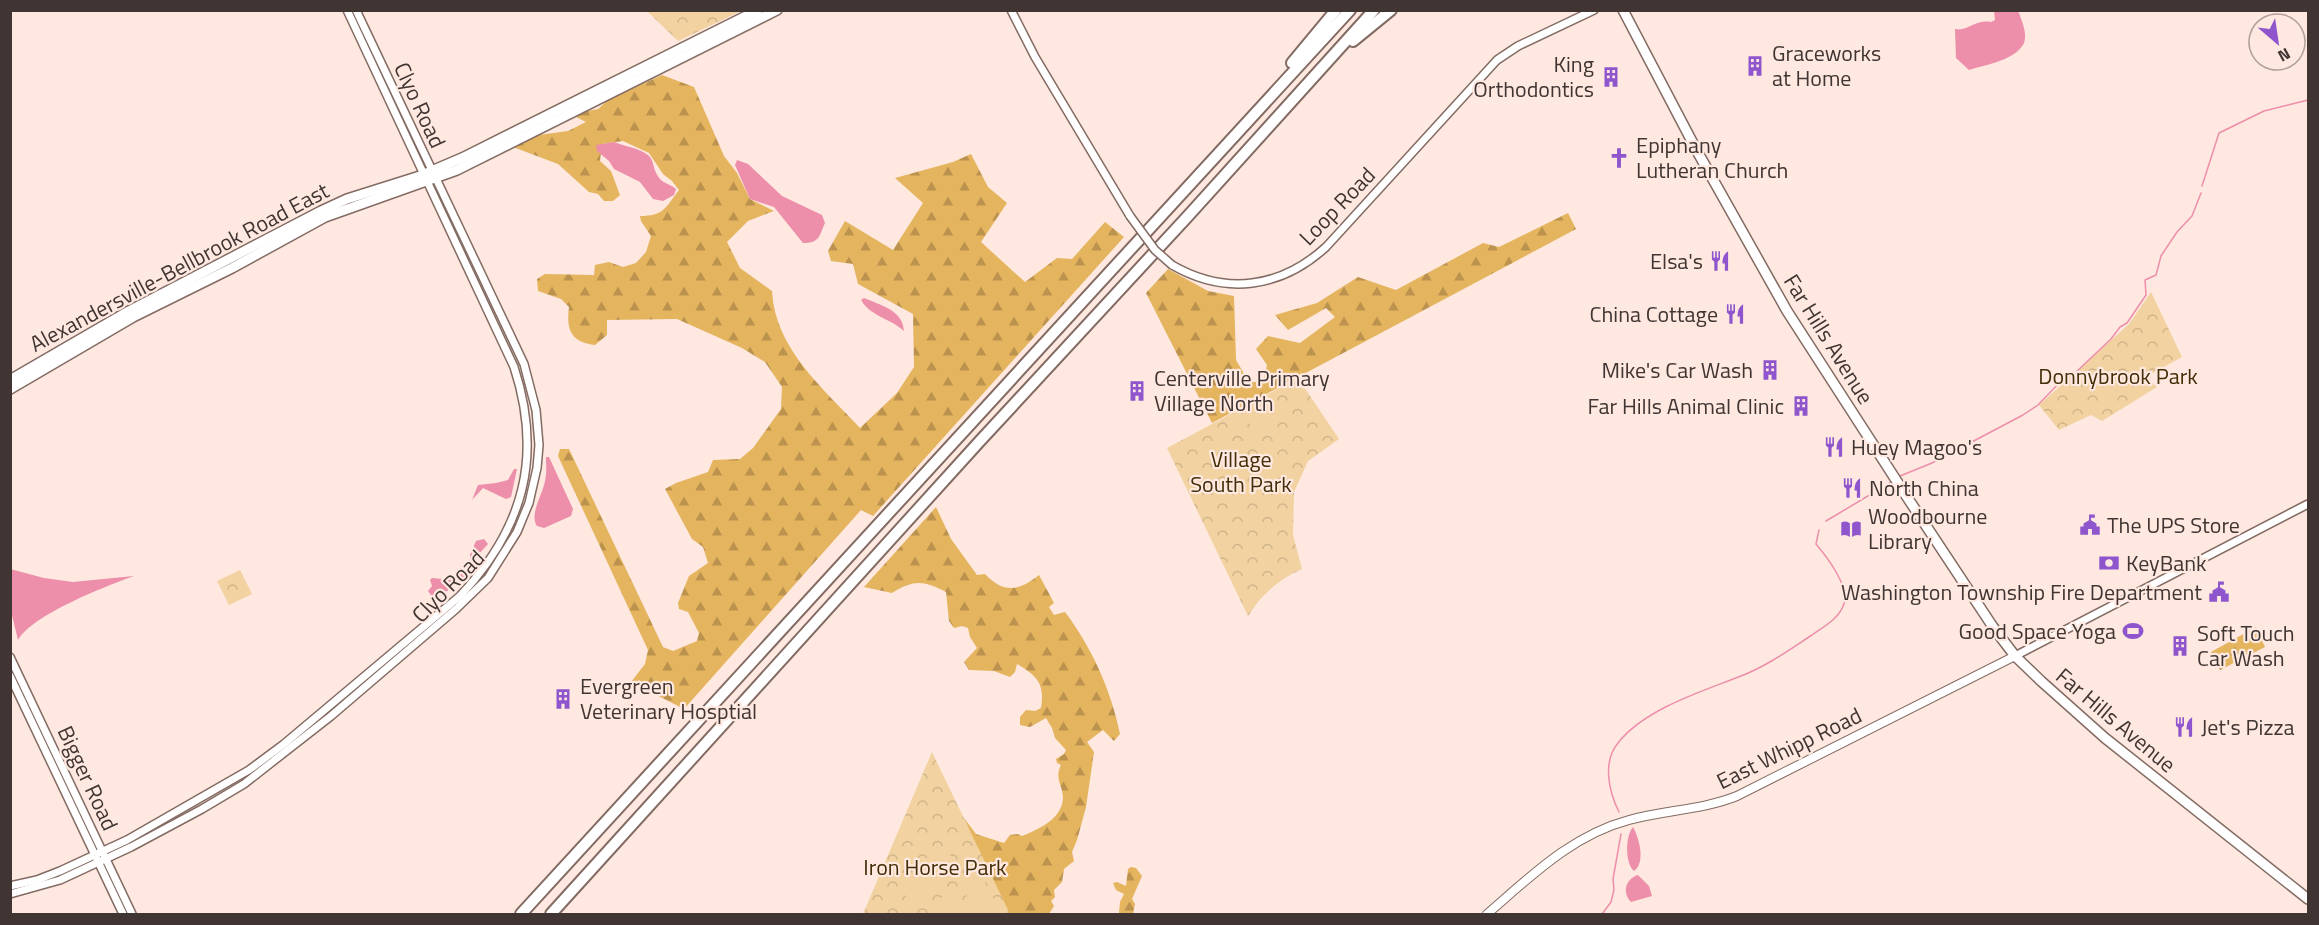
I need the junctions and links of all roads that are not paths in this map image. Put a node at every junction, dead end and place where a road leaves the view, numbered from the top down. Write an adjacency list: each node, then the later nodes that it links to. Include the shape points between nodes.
1 (347, 10): 14 (street, Clyo Road)
2 (356, 10): 14 (street, Clyo Road)
3 (777, 10): 11 (main road, Alexandersville-Bellbrook Road East)
4 (1011, 10): 9 (street, Loop Road, bridge, via 1130,216 1155,250 1172,265 1202,278 1235,284 1268,280 1299,268 1326,247 1497,60)
5 (1336, 10): 13 (highway)
6 (1350, 10): 13 (highway)
7 (1374, 10): 12 (highway)
8 (1391, 10): 12 (highway)
9 (1594, 10)
10 (1623, 10): 19 (main road, Far Hills Avenue, via 1786,311)
11 (757, 14): 14 (main road, Alexandersville-Bellbrook Road East)
12 (1335, 53): 29 (highway)
13 (1208, 165): 28 (highway)
14 (429, 177): 15 (main road, Alexandersville-Bellbrook Road East, via 332,205 131,314); 22 (street, Clyo Road, via 521,387 529,439 521,496 514,513 493,555 460,596 284,744 215,791); 22 (street, Clyo Road, via 509,330 533,395 538,456 529,503 517,532 488,578 456,609 289,750 202,810)
15 (55, 360): 16 (main road, Alexandersville-Bellbrook Road East); 17 (main road, Alexandersville-Bellbrook Road East)
16 (10, 380)
17 (10, 389)
18 (2308, 504): 19 (street)
19 (2015, 656): 25 (main road, Far Hills Avenue, via 2105,738); 30 (main road, East Whipp Road, via 1737,796 1695,809 1627,820 1591,834 1554,858)
20 (10, 657): 22 (street, Bigger Road)
21 (10, 675): 22 (street, Bigger Road)
22 (100, 857): 23 (street, Clyo Road); 24 (street, Clyo Road, via 43,886); 26 (street, Bigger Road); 27 (street, Bigger Road)
23 (10, 886)
24 (10, 894)
25 (2308, 899)
26 (123, 915)
27 (132, 915)
28 (521, 915)
29 (551, 915)
30 (1488, 915)

